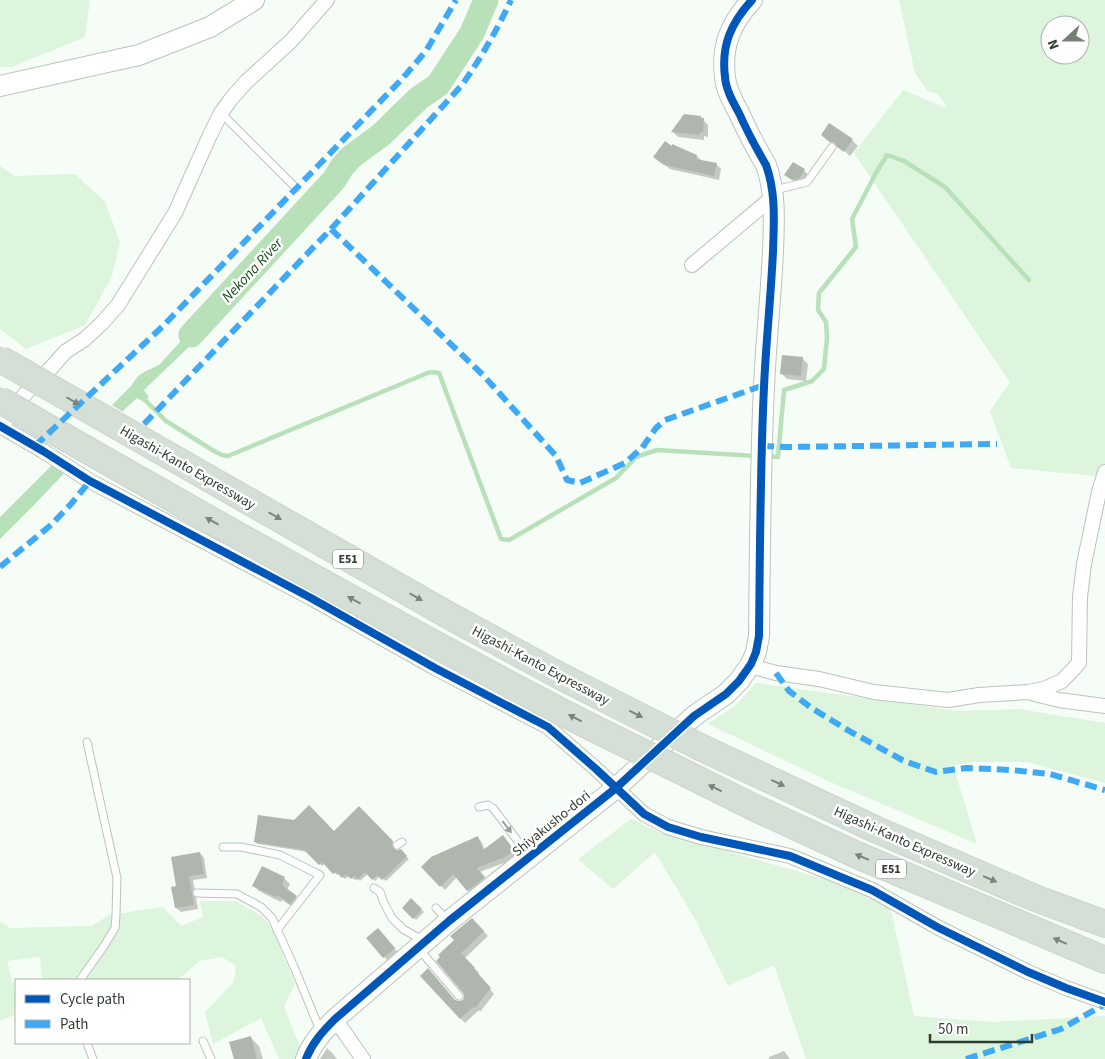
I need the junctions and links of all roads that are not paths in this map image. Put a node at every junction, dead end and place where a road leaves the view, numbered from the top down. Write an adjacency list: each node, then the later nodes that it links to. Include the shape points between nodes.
1 (254, 0): 4 (street, via 210,27 139,55)
2 (327, 0): 5 (street, via 291,41 246,82)
3 (752, 0): 8 (street, Shiyakusho-dori, via 740,13 726,42 725,78 730,95 766,165)
4 (0, 86)
5 (221, 113): 7 (lane); 12 (street, via 175,213 118,305 31,387)
6 (832, 147): 8 (lane, via 807,182)
7 (296, 188)
8 (772, 194): 9 (street); 14 (street, Shiyakusho-dori, via 774,230 764,386 759,636)
9 (692, 265)
10 (0, 359): 24 (highway, Higashi-Kanto Expressway / E51, one-way to 24, bridge, via 448,616 562,677 702,748 878,830 1035,898)
11 (0, 400): 27 (highway, E51, one-way to 11, bridge, via 857,855 543,702 176,502)
12 (1, 427): 18 (street, via 84,477 548,727)
13 (1105, 472): 15 (street, via 1084,564 1079,663 1062,681)
14 (751, 664): 15 (street, via 776,673 923,698 948,700); 18 (street, Shiyakusho-dori, via 726,694 694,716)
15 (1028, 692): 16 (street)
16 (1105, 706)
17 (87, 742): 28 (lane, via 117,878 114,928)
18 (616, 788): 21 (street, Shiyakusho-dori); 30 (street, via 644,814 668,827 790,856 872,890 937,927 1028,972)
19 (479, 807): 21 (lane, one-way to 21, via 493,808)
20 (222, 847): 25 (lane, via 241,847 280,855 320,875)
21 (529, 857): 26 (street, Shiyakusho-dori, via 442,914)
22 (374, 888): 26 (lane, via 380,892 392,918)
23 (197, 893): 25 (lane, via 237,894 261,907 272,918)
24 (1105, 924)
25 (277, 930): 31 (lane)
26 (421, 945): 29 (lane); 31 (street, Shiyakusho-dori)
27 (1105, 960)
28 (81, 979)
29 (459, 996)
30 (1105, 1002)
31 (328, 1026): 36 (street, Shiyakusho-dori); 37 (street)
32 (203, 1041): 35 (lane)
33 (87, 1044): 34 (lane)
34 (93, 1059)
35 (211, 1059)
36 (306, 1059)
37 (363, 1059)

